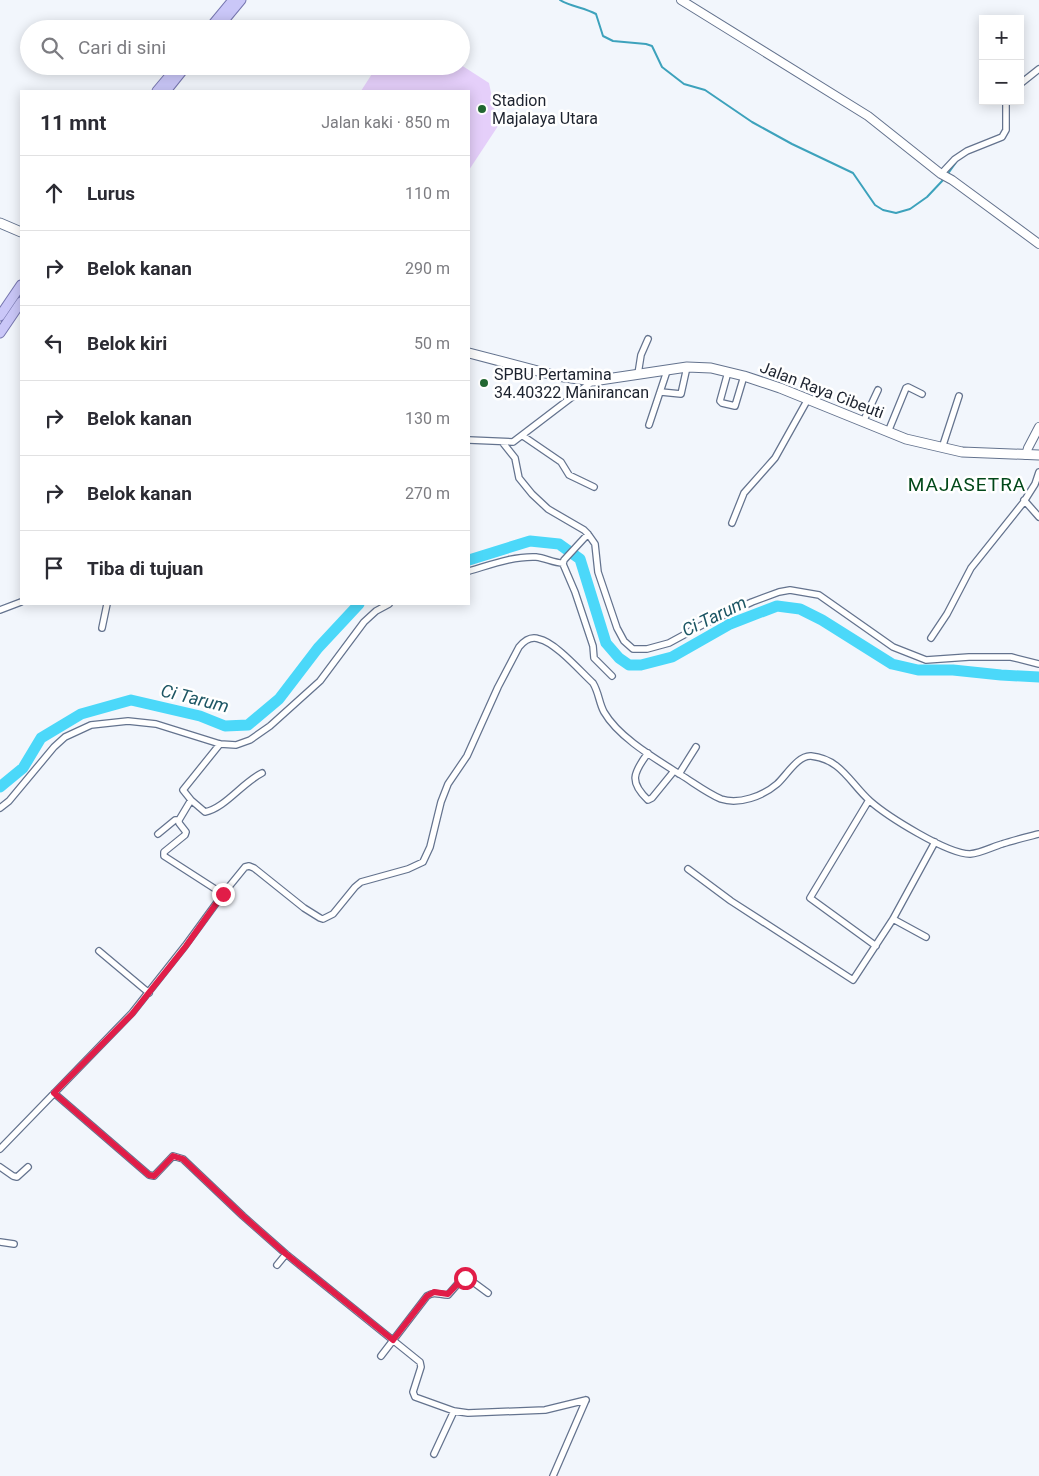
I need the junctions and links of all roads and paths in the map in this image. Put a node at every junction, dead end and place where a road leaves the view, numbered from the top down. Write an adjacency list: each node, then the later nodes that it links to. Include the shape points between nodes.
1 (233, 0): 4 (main road)
2 (241, 0): 5 (main road)
3 (681, 0): 13 (street, via 868,116)
4 (216, 20)
5 (224, 20)
6 (1039, 69): 9 (street)
7 (170, 75): 10 (main road)
8 (179, 75): 11 (main road)
9 (1024, 81)
10 (158, 90)
11 (167, 90)
12 (1006, 105): 13 (street, via 1006,130 1002,138 967,151 955,159)
13 (943, 174): 16 (street)
14 (0, 223): 15 (main road)
15 (20, 232)
16 (1039, 244)
17 (20, 286): 19 (main road)
18 (20, 303): 20 (main road)
19 (0, 316)
20 (0, 333)
21 (648, 339): 26 (street)
22 (470, 354): 28 (main road, Jalan Raya Cibeuti, via 557,376)
23 (687, 367): 24 (main road, Jalan Raya Cibeuti); 25 (main road, Jalan Raya Cibeuti); 30 (street, via 681,394)
24 (667, 370): 26 (main road, Jalan Raya Cibeuti); 30 (street)
25 (728, 372): 27 (main road, Jalan Raya Cibeuti); 27 (street, via 722,403 736,406)
26 (638, 374): 28 (main road, Jalan Raya Cibeuti)
27 (744, 376): 33 (main road, Jalan Raya Cibeuti)
28 (593, 381): 38 (street)
29 (878, 390): 34 (street)
30 (661, 392): 35 (street)
31 (922, 394): 37 (street, via 906,388)
32 (959, 396): 41 (street)
33 (808, 399): 34 (main road, Jalan Raya Cibeuti); 48 (street, via 775,458 744,493)
34 (863, 422): 37 (main road, Jalan Raya Cibeuti)
35 (649, 424)
36 (1039, 427): 42 (street)
37 (888, 432): 41 (main road, Jalan Raya Cibeuti)
38 (523, 436): 40 (street); 45 (street, via 561,462 569,475)
39 (470, 440): 40 (street)
40 (503, 443): 49 (street, via 515,458 519,478 532,494 548,509 584,530)
41 (942, 448): 42 (main road, Jalan Raya Cibeuti)
42 (1026, 455): 43 (main road, Jalan Raya Cibeuti)
43 (1039, 455)
44 (1039, 472): 46 (street)
45 (594, 487)
46 (1024, 500): 47 (street); 57 (street, via 971,568 947,614)
47 (1039, 517)
48 (732, 523)
49 (587, 536): 50 (street); 58 (street, via 595,544 598,572 617,628 633,649 669,643 752,602 790,590 819,595 893,647 926,660 1012,657)
50 (563, 562): 51 (street, via 518,557); 59 (street, via 593,646 594,658)
51 (470, 571)
52 (20, 602): 55 (street)
53 (107, 605): 56 (street)
54 (387, 605): 60 (street, via 364,622 320,680 270,726 250,740 236,745)
55 (0, 610)
56 (102, 628)
57 (930, 638)
58 (1039, 664)
59 (612, 676)
60 (220, 744): 65 (street, via 183,790); 67 (street, via 156,724 128,721 91,725 65,737 54,747)
61 (696, 748): 63 (street)
62 (648, 753): 63 (street); 63 (street, via 637,768 635,777 638,790 648,800); 73 (street, via 613,724 604,712 593,683 546,641 533,638 520,647 467,756 448,784 423,862 361,882 333,914 323,919 253,867 245,867)
63 (676, 772): 66 (street, via 721,799 738,801 770,789 801,759 809,756 826,759 838,766)
64 (262, 773): 65 (street, via 211,810 205,812)
65 (191, 800): 68 (street)
66 (869, 800): 71 (street, via 895,820); 76 (street, via 810,898)
67 (0, 808)
68 (179, 820): 69 (street); 73 (street, via 185,835 165,851 164,856)
69 (158, 834)
70 (1039, 834): 71 (street, via 971,854)
71 (935, 842): 74 (street)
72 (688, 869): 76 (street, via 851,980)
73 (223, 894): 78 (street)
74 (893, 919): 75 (street); 76 (street)
75 (926, 937)
76 (876, 946)
77 (99, 951): 78 (street)
78 (149, 993): 79 (street)
79 (54, 1093): 80 (street); 85 (street, via 149,1175 158,1173 173,1156 183,1159)
80 (0, 1149)
81 (0, 1167): 82 (street, via 17,1177)
82 (28, 1167)
83 (0, 1242): 84 (street)
84 (14, 1244)
85 (286, 1254): 86 (street); 88 (street)
86 (277, 1265)
87 (488, 1293): 88 (street, via 465,1278 448,1294 434,1292)
88 (393, 1340): 89 (street); 90 (street, via 421,1364 413,1395)
89 (381, 1356)
90 (454, 1411): 91 (street); 92 (street, via 534,1411 556,1409 586,1400)
91 (434, 1454)
92 (553, 1476)

